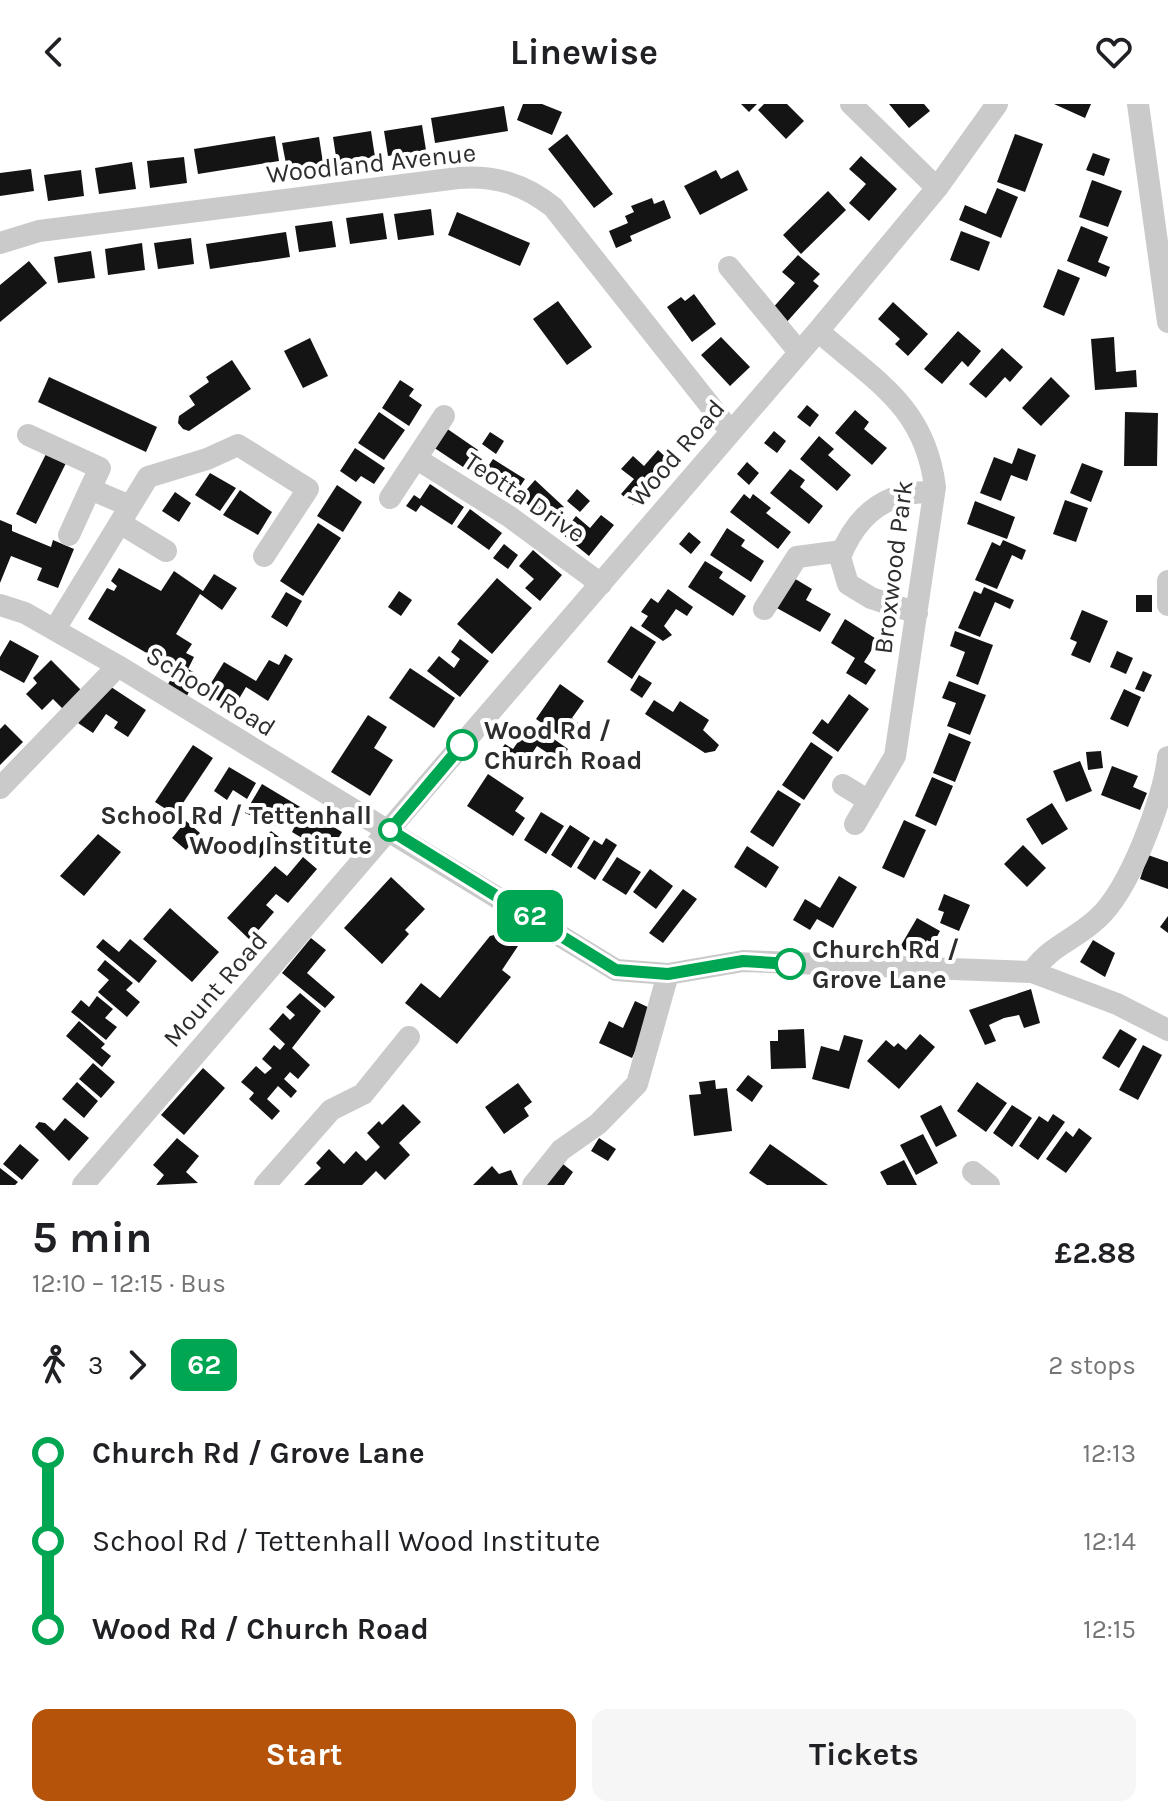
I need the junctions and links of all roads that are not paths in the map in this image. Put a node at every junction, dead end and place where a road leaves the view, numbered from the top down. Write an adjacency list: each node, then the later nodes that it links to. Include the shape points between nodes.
1 (851, 104): 4 (street)
2 (997, 104): 4 (street, Wood Road)
3 (1138, 104): 7 (street)
4 (937, 188): 9 (street, Wood Road)
5 (0, 243): 12 (street, Woodland Avenue, via 39,231 492,178 535,193 553,207)
6 (729, 267): 10 (street)
7 (1167, 285): 8 (street)
8 (1168, 322)
9 (818, 331): 10 (street, Wood Road); 16 (street, Broxwood Park, via 902,405 921,430 931,454)
10 (799, 352): 12 (street, Wood Road)
11 (444, 416): 14 (street)
12 (731, 432): 24 (street, Wood Road)
13 (28, 435): 15 (street, via 100,468)
14 (417, 459): 17 (street); 24 (street, Teotta Drive, via 510,517)
15 (90, 489): 18 (street); 19 (street)
16 (934, 492): 21 (street, via 904,494 871,509); 28 (street, Broxwood Park)
17 (390, 498)
18 (125, 514): 20 (street); 22 (street, via 148,477 238,445 308,489); 29 (street)
19 (69, 535)
20 (166, 551)
21 (842, 551): 27 (street, via 797,557); 28 (street, via 848,584)
22 (264, 556)
23 (1168, 581): 26 (street)
24 (601, 584): 36 (street, Wood Road)
25 (0, 605): 29 (street, School Road)
26 (1168, 605)
27 (764, 609)
28 (917, 613): 34 (street, Broxwood Park, via 895,756)
29 (55, 629): 30 (street, School Road)
30 (118, 666): 33 (street); 36 (street, School Road)
31 (1168, 757): 37 (street, via 1157,809 1100,917 1046,953)
32 (843, 785): 34 (street)
33 (0, 788)
34 (869, 801): 35 (street, Broxwood Park)
35 (855, 824)
36 (390, 830): 38 (street, School Road, via 616,970); 41 (street, Mount Road)
37 (1032, 972): 38 (street, School Road, via 743,961); 39 (street, School Road)
38 (668, 974): 43 (street, via 637,1084 598,1124 561,1150)
39 (1168, 1030)
40 (409, 1037): 42 (street, via 363,1094 331,1110)
41 (83, 1185)
42 (265, 1185)
43 (533, 1185)

